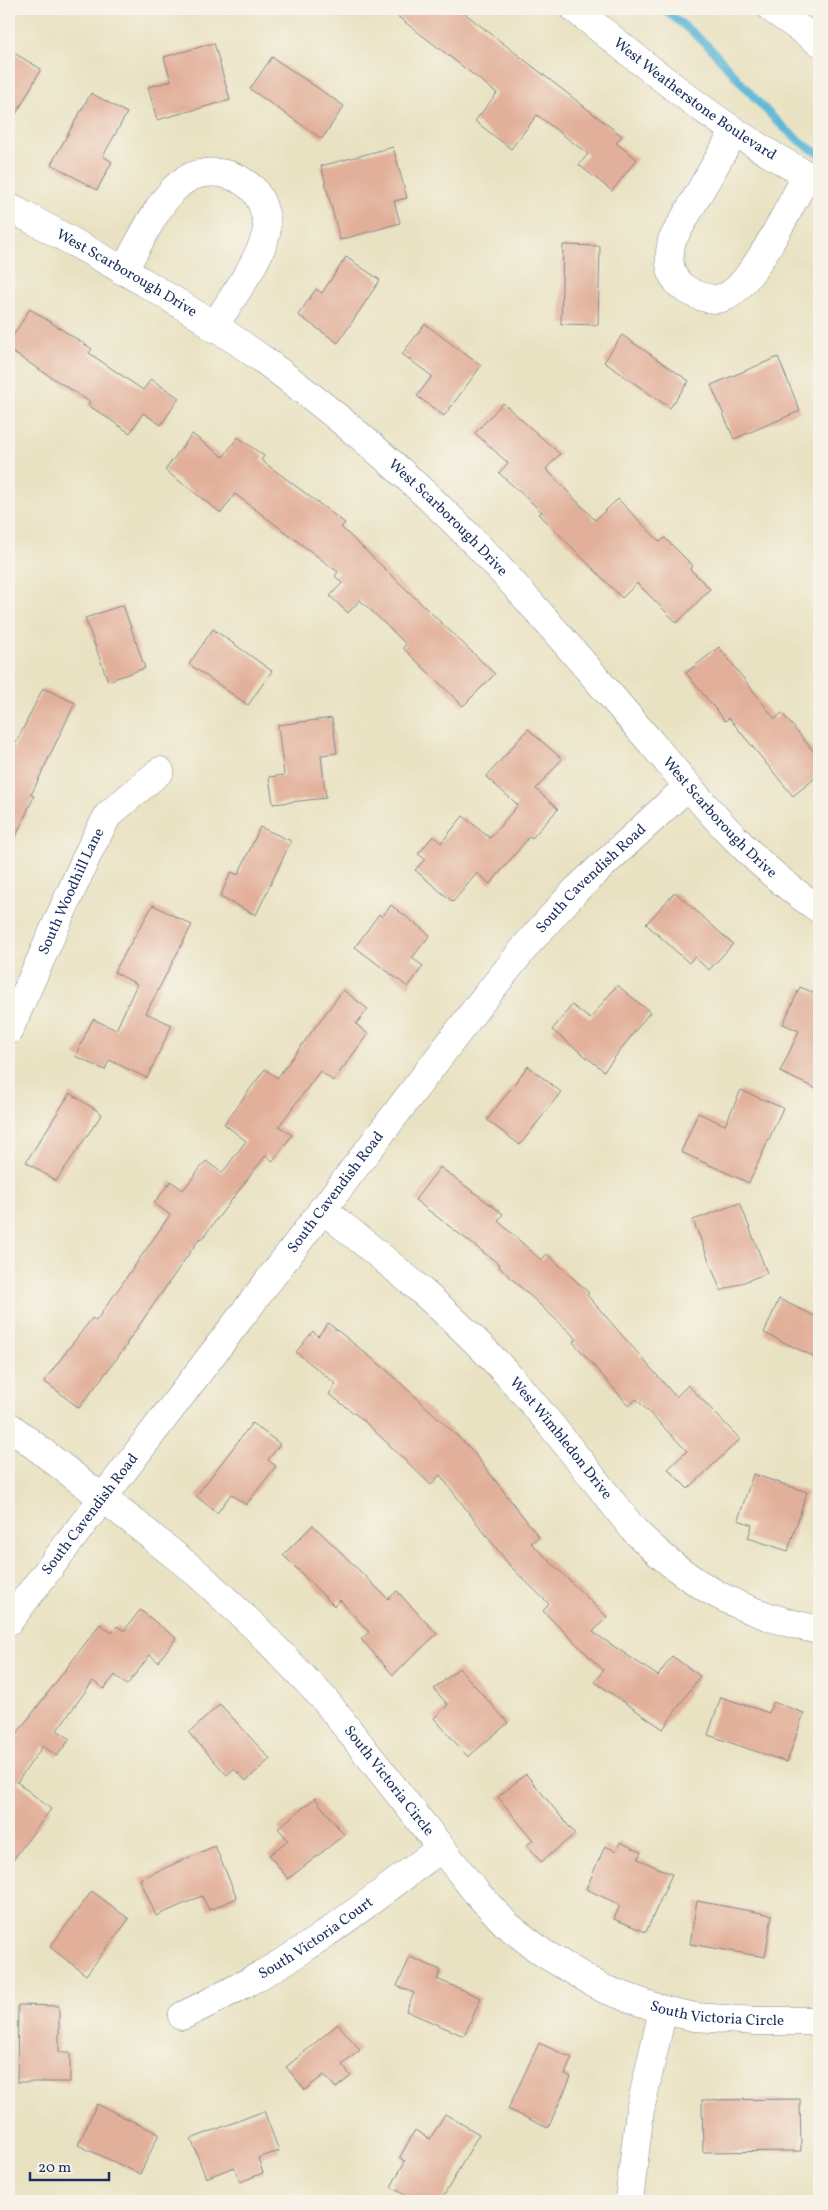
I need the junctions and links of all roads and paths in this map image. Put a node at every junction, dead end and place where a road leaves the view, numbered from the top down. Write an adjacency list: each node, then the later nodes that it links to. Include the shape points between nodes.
1 (575, 9): 4 (street, West Weatherstone Boulevard)
2 (772, 9): 3 (street)
3 (819, 42)
4 (734, 132): 5 (street, West Weatherstone Boulevard); 5 (street, via 670,248 668,257 673,276 696,296 727,296 743,282)
5 (813, 178)
6 (9, 207): 7 (street, West Scarborough Drive)
7 (123, 271): 8 (street, West Scarborough Drive); 8 (street, via 174,189 194,176 209,172 242,180 259,197 266,232 260,250)
8 (213, 328): 10 (street, West Scarborough Drive, via 268,364 372,446 450,518 552,626)
9 (160, 771): 12 (street, South Woodhill Lane, via 108,816 90,848)
10 (688, 786): 11 (street, West Scarborough Drive, via 748,854); 13 (street, South Cavendish Road, via 576,890 530,941)
11 (819, 909)
12 (9, 1030)
13 (322, 1209): 15 (street, South Cavendish Road); 17 (street, West Wimbledon Drive, via 396,1268 489,1356 653,1549 702,1587 752,1612)
14 (9, 1426): 15 (street, South Victoria Circle)
15 (103, 1498): 16 (street, South Cavendish Road); 18 (street, South Victoria Circle, via 198,1574 257,1629 324,1700)
16 (9, 1621)
17 (819, 1630)
18 (441, 1848): 19 (street, South Victoria Circle, via 507,1925 543,1953 604,1989); 20 (street, South Victoria Court, via 302,1950 248,1983)
19 (663, 2010): 21 (street, South Victoria Circle, via 695,2017); 22 (street, via 640,2110)
20 (182, 2016)
21 (819, 2021)
22 (629, 2201)

